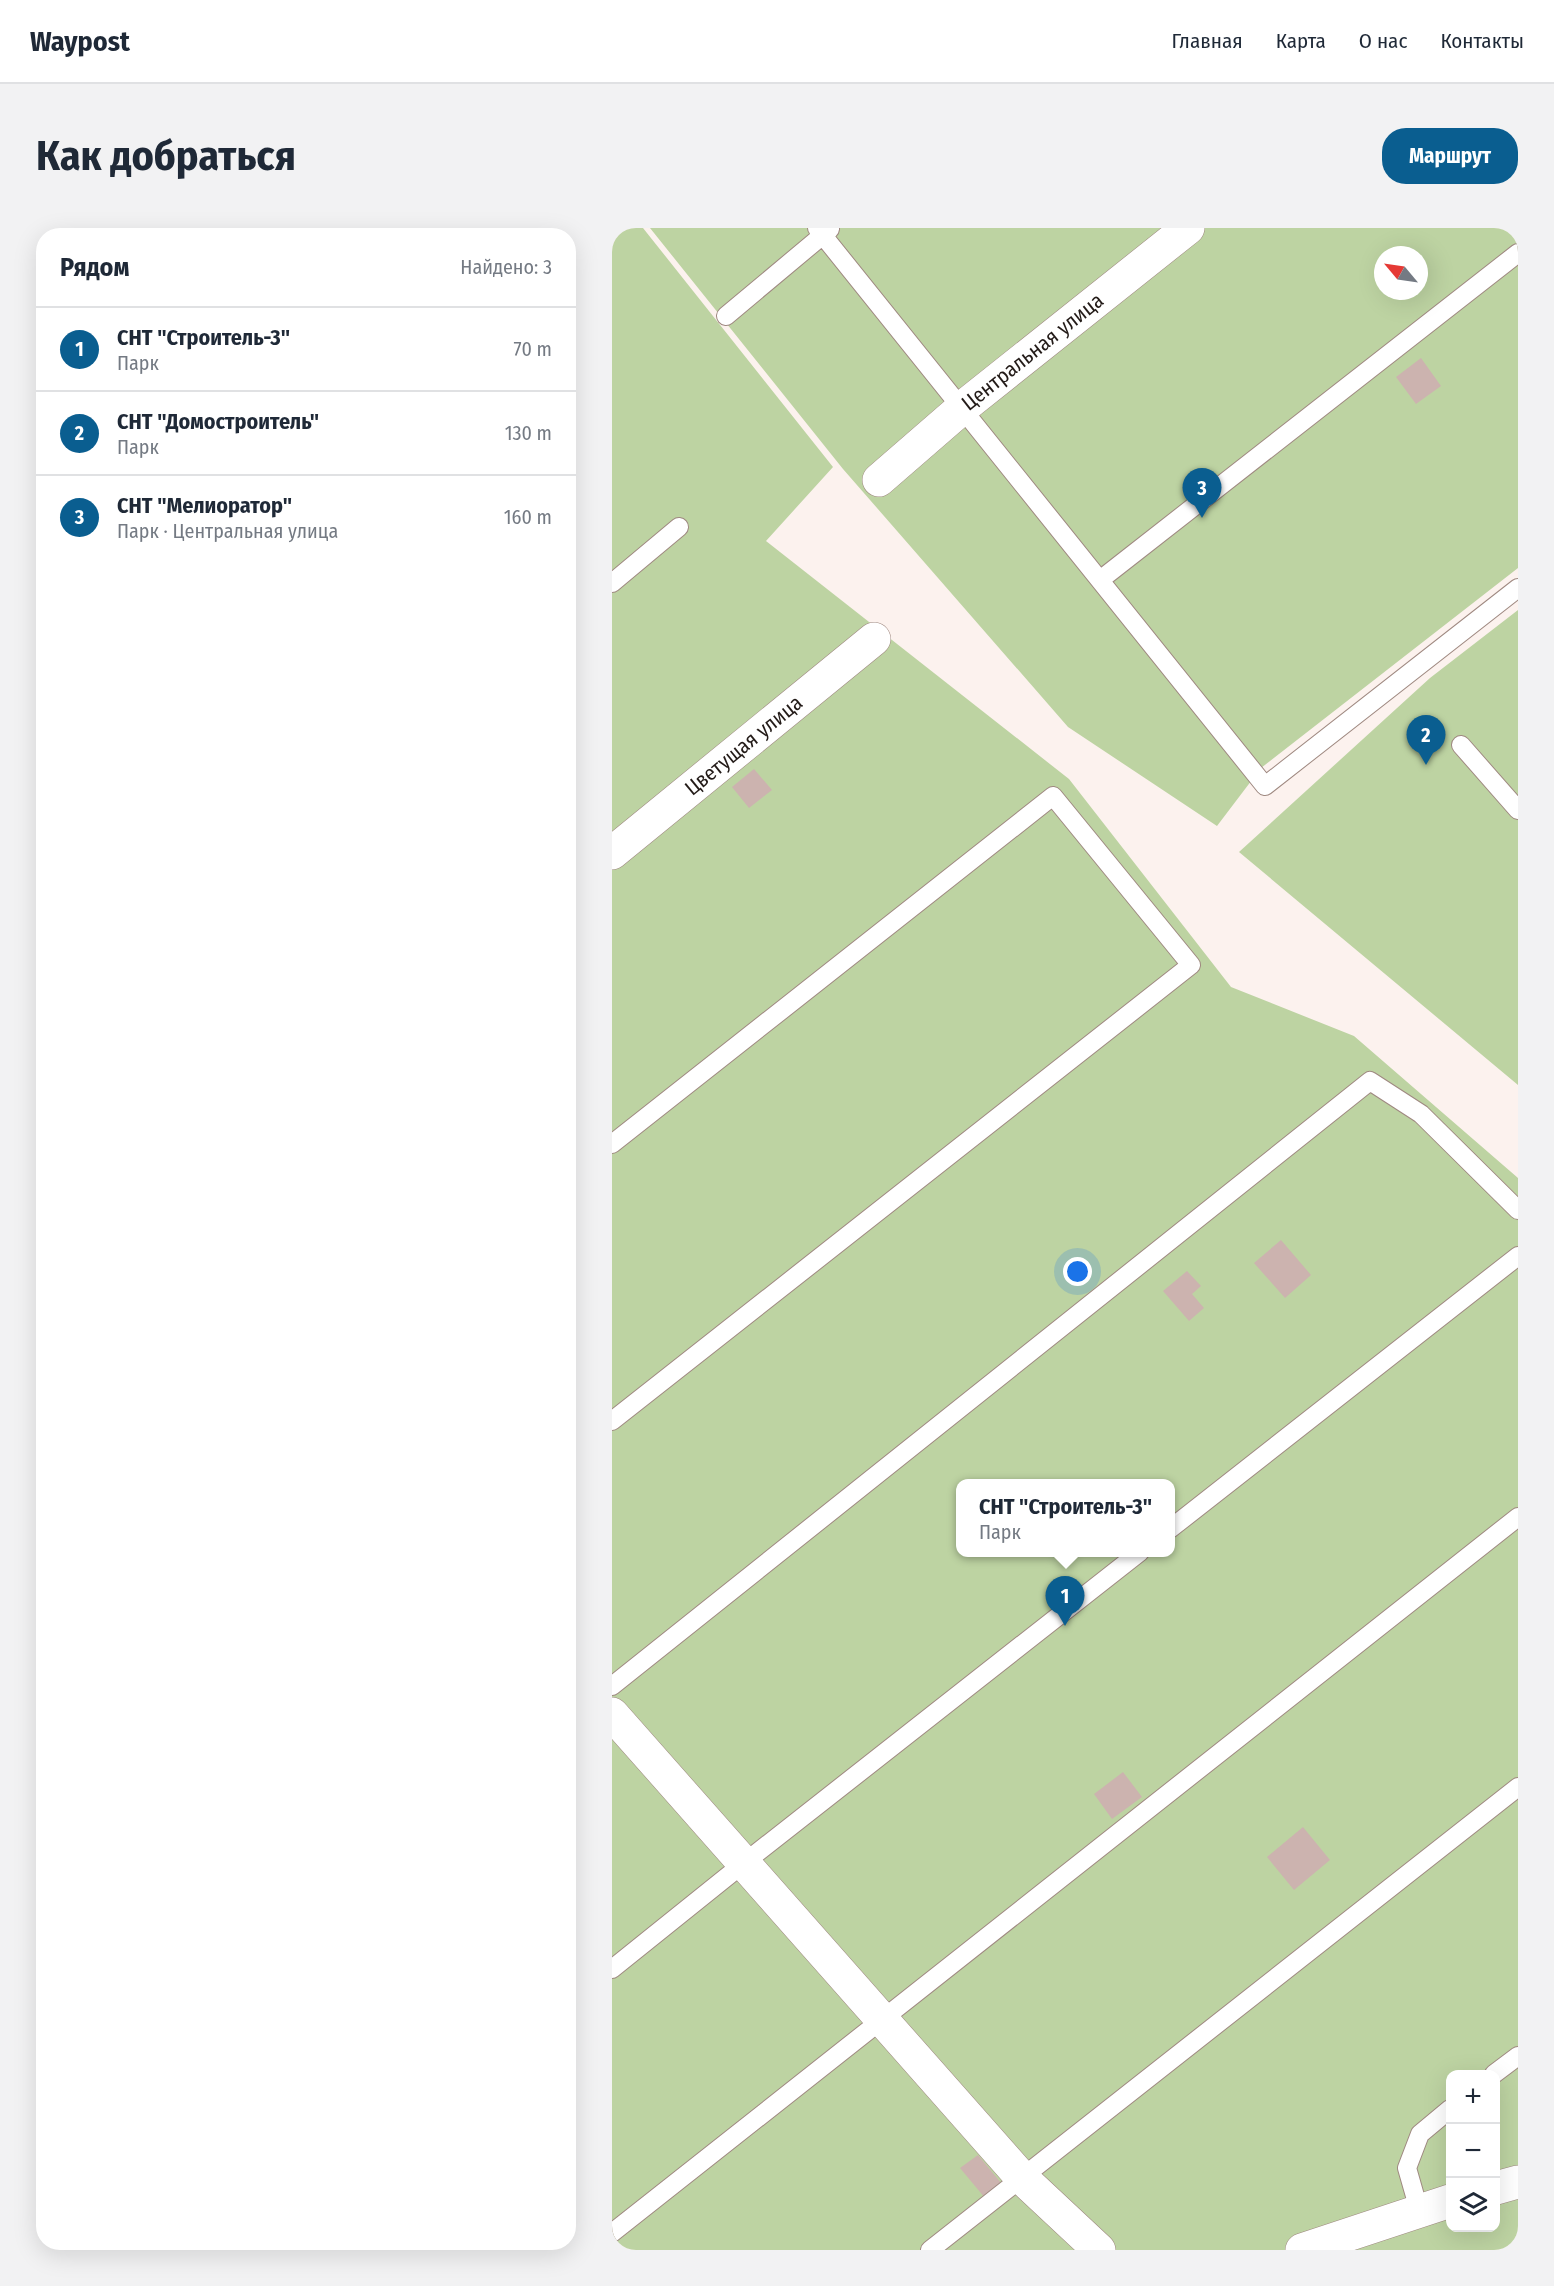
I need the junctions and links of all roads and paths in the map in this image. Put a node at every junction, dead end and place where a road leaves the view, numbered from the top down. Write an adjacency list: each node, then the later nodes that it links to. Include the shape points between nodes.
1 (1188, 228): 5 (street, Центральная улица)
2 (824, 230): 4 (lane); 5 (lane)
3 (1518, 253): 8 (lane)
4 (726, 316)
5 (962, 408): 6 (street, Центральная улица); 8 (lane)
6 (879, 480)
7 (679, 527): 9 (lane)
8 (1101, 580): 10 (lane, via 1265,786)
9 (612, 583)
10 (1518, 588)
11 (874, 639): 14 (street, Цветущая улица)
12 (1461, 745): 13 (lane)
13 (1518, 810)
14 (612, 853)
15 (612, 1144): 18 (lane, via 1053,796 1191,965)
16 (1518, 1210): 22 (lane, via 1421,1114 1370,1081)
17 (1518, 1256): 20 (lane)
18 (612, 1421)
19 (1518, 1517): 27 (lane)
20 (1175, 1525)
21 (1134, 1557): 25 (lane)
22 (612, 1686)
23 (612, 1714): 25 (street)
24 (1518, 1788): 31 (lane)
25 (744, 1863): 26 (lane); 27 (street)
26 (612, 1969)
27 (882, 2020): 31 (street); 36 (lane)
28 (1518, 2056): 29 (lane)
29 (1499, 2070)
30 (1446, 2112): 35 (lane, via 1420,2134 1407,2168)
31 (1022, 2178): 37 (lane); 38 (street)
32 (1518, 2182): 33 (street)
33 (1500, 2187)
34 (1446, 2202): 35 (street)
35 (1419, 2210): 39 (street)
36 (612, 2233)
37 (930, 2250)
38 (1099, 2250)
39 (1302, 2250)

